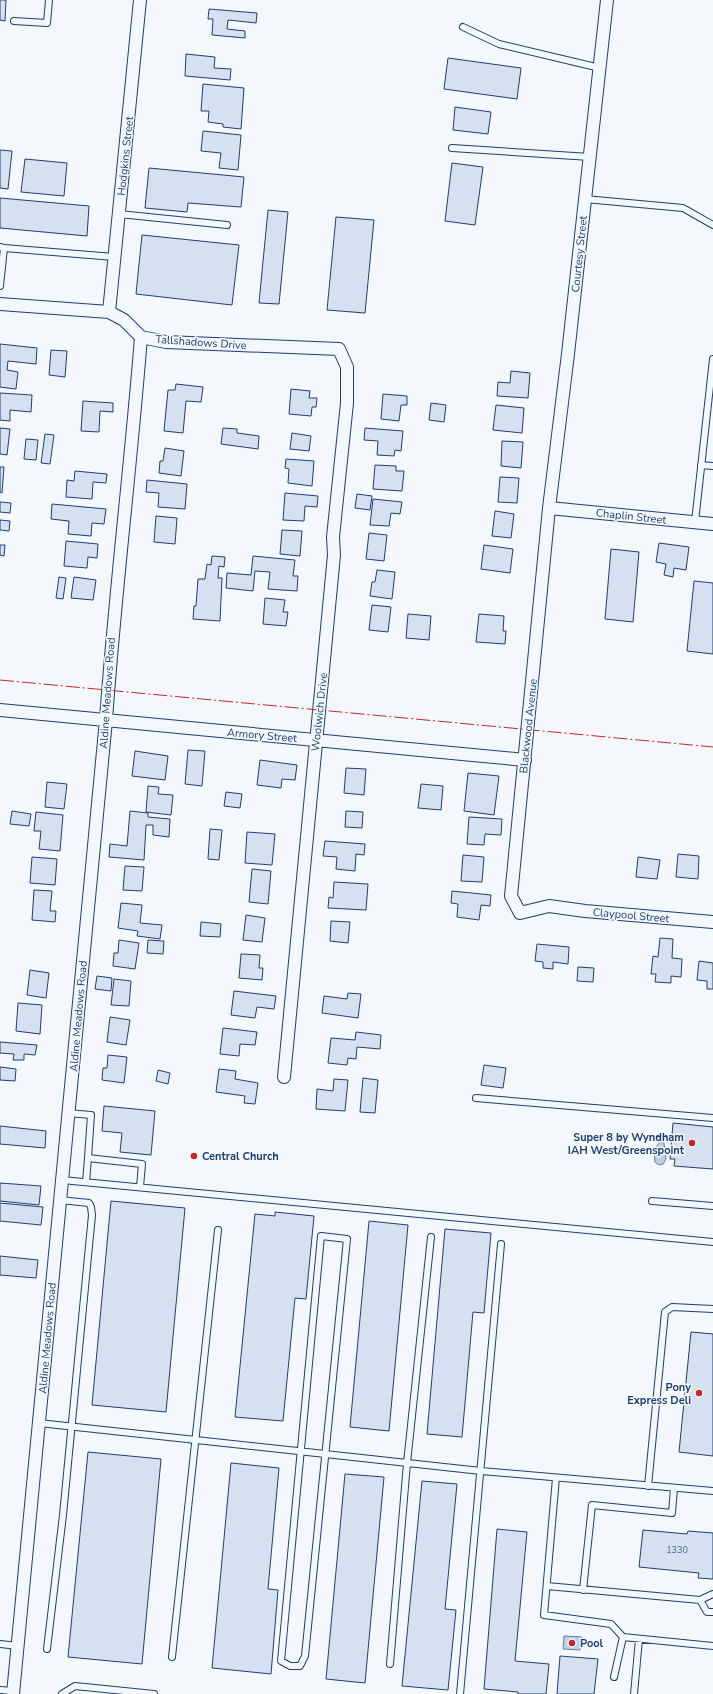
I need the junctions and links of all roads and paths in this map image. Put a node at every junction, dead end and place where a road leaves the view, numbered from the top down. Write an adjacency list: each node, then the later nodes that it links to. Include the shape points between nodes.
1 (49, 0): 4 (lane, via 47,23)
2 (140, 0): 10 (street, Hodgkins Street)
3 (607, 0): 6 (street, Courtesy Street)
4 (14, 21)
5 (463, 27): 6 (lane, via 498,44)
6 (600, 68): 8 (street, Courtesy Street)
7 (452, 148): 8 (lane)
8 (590, 157): 9 (street, Courtesy Street)
9 (585, 199): 12 (lane, via 683,208); 24 (street, Courtesy Street)
10 (119, 214): 11 (lane); 14 (street, Hodgkins Street)
11 (227, 225)
12 (713, 225)
13 (2, 247): 14 (lane); 15 (lane)
14 (114, 257): 17 (street, Hodgkins Street)
15 (0, 286)
16 (0, 304): 17 (street, Tallshadows Drive)
17 (109, 312): 18 (street, Tallshadows Drive, via 124,320)
18 (141, 337): 19 (street, Tallshadows Drive, via 172,342); 28 (street, Aldine Meadows Road, via 132,450 114,610)
19 (339, 349): 29 (street, Woolwich Drive, via 347,367 347,403)
20 (713, 359): 21 (lane)
21 (712, 386): 22 (lane)
22 (701, 465): 23 (lane); 25 (lane)
23 (713, 466)
24 (549, 508): 25 (street, Chaplin Street); 30 (street, Blackwood Avenue)
25 (695, 522): 26 (street, Chaplin Street)
26 (713, 524)
27 (0, 710): 28 (street, Armory Street)
28 (106, 720): 29 (street, Armory Street); 35 (street, Aldine Meadows Road)
29 (316, 740): 30 (street, Armory Street); 33 (street, Woolwich Drive)
30 (525, 760): 31 (street, Blackwood Avenue, via 511,896 520,913)
31 (549, 906): 32 (street, Claypool Street)
32 (713, 922)
33 (284, 1077)
34 (476, 1098): 36 (lane)
35 (68, 1113): 37 (lane, via 91,1116); 38 (street, Aldine Meadows Road)
36 (713, 1118)
37 (88, 1158): 39 (lane); 40 (lane, via 142,1164)
38 (62, 1180): 39 (lane); 41 (street, Aldine Meadows Road)
39 (86, 1182): 40 (lane)
40 (140, 1187): 46 (lane)
41 (60, 1200): 49 (street, Aldine Meadows Road); 50 (lane, via 89,1203 92,1215)
42 (652, 1202): 43 (lane)
43 (713, 1206)
44 (218, 1230): 51 (lane)
45 (431, 1237): 54 (lane)
46 (713, 1242)
47 (501, 1244): 55 (lane)
48 (713, 1309): 57 (lane, via 672,1307 665,1312)
49 (39, 1423): 50 (lane); 68 (street, Aldine Meadows Road)
50 (72, 1426): 51 (lane); 70 (lane)
51 (195, 1439): 52 (lane); 71 (lane)
52 (300, 1450): 53 (lane); 53 (lane, via 281,1661 290,1666 300,1666 305,1656); 53 (lane, via 321,1236 347,1239)
53 (327, 1453): 54 (lane)
54 (407, 1462): 55 (lane); 72 (lane)
55 (481, 1471): 56 (lane); 78 (lane)
56 (556, 1478): 57 (lane); 60 (lane)
57 (648, 1486): 58 (lane)
58 (674, 1488): 59 (lane); 61 (lane, via 672,1513 592,1505)
59 (713, 1492)
60 (547, 1586): 61 (lane); 65 (lane, via 544,1615 611,1624)
61 (583, 1590): 63 (lane)
62 (713, 1594): 63 (lane)
63 (700, 1600): 64 (lane, via 707,1612)
64 (713, 1612)
65 (624, 1637): 66 (lane); 73 (lane)
66 (639, 1639): 69 (lane); 79 (lane)
67 (0, 1644): 68 (lane)
68 (18, 1646): 75 (street, Aldine Meadows Road)
69 (713, 1646)
70 (47, 1649)
71 (172, 1657)
72 (390, 1664)
73 (614, 1677)
74 (0, 1690): 75 (lane)
75 (13, 1693)
76 (62, 1694): 77 (lane, via 75,1686)
77 (154, 1694)
78 (460, 1694)
79 (634, 1694)

